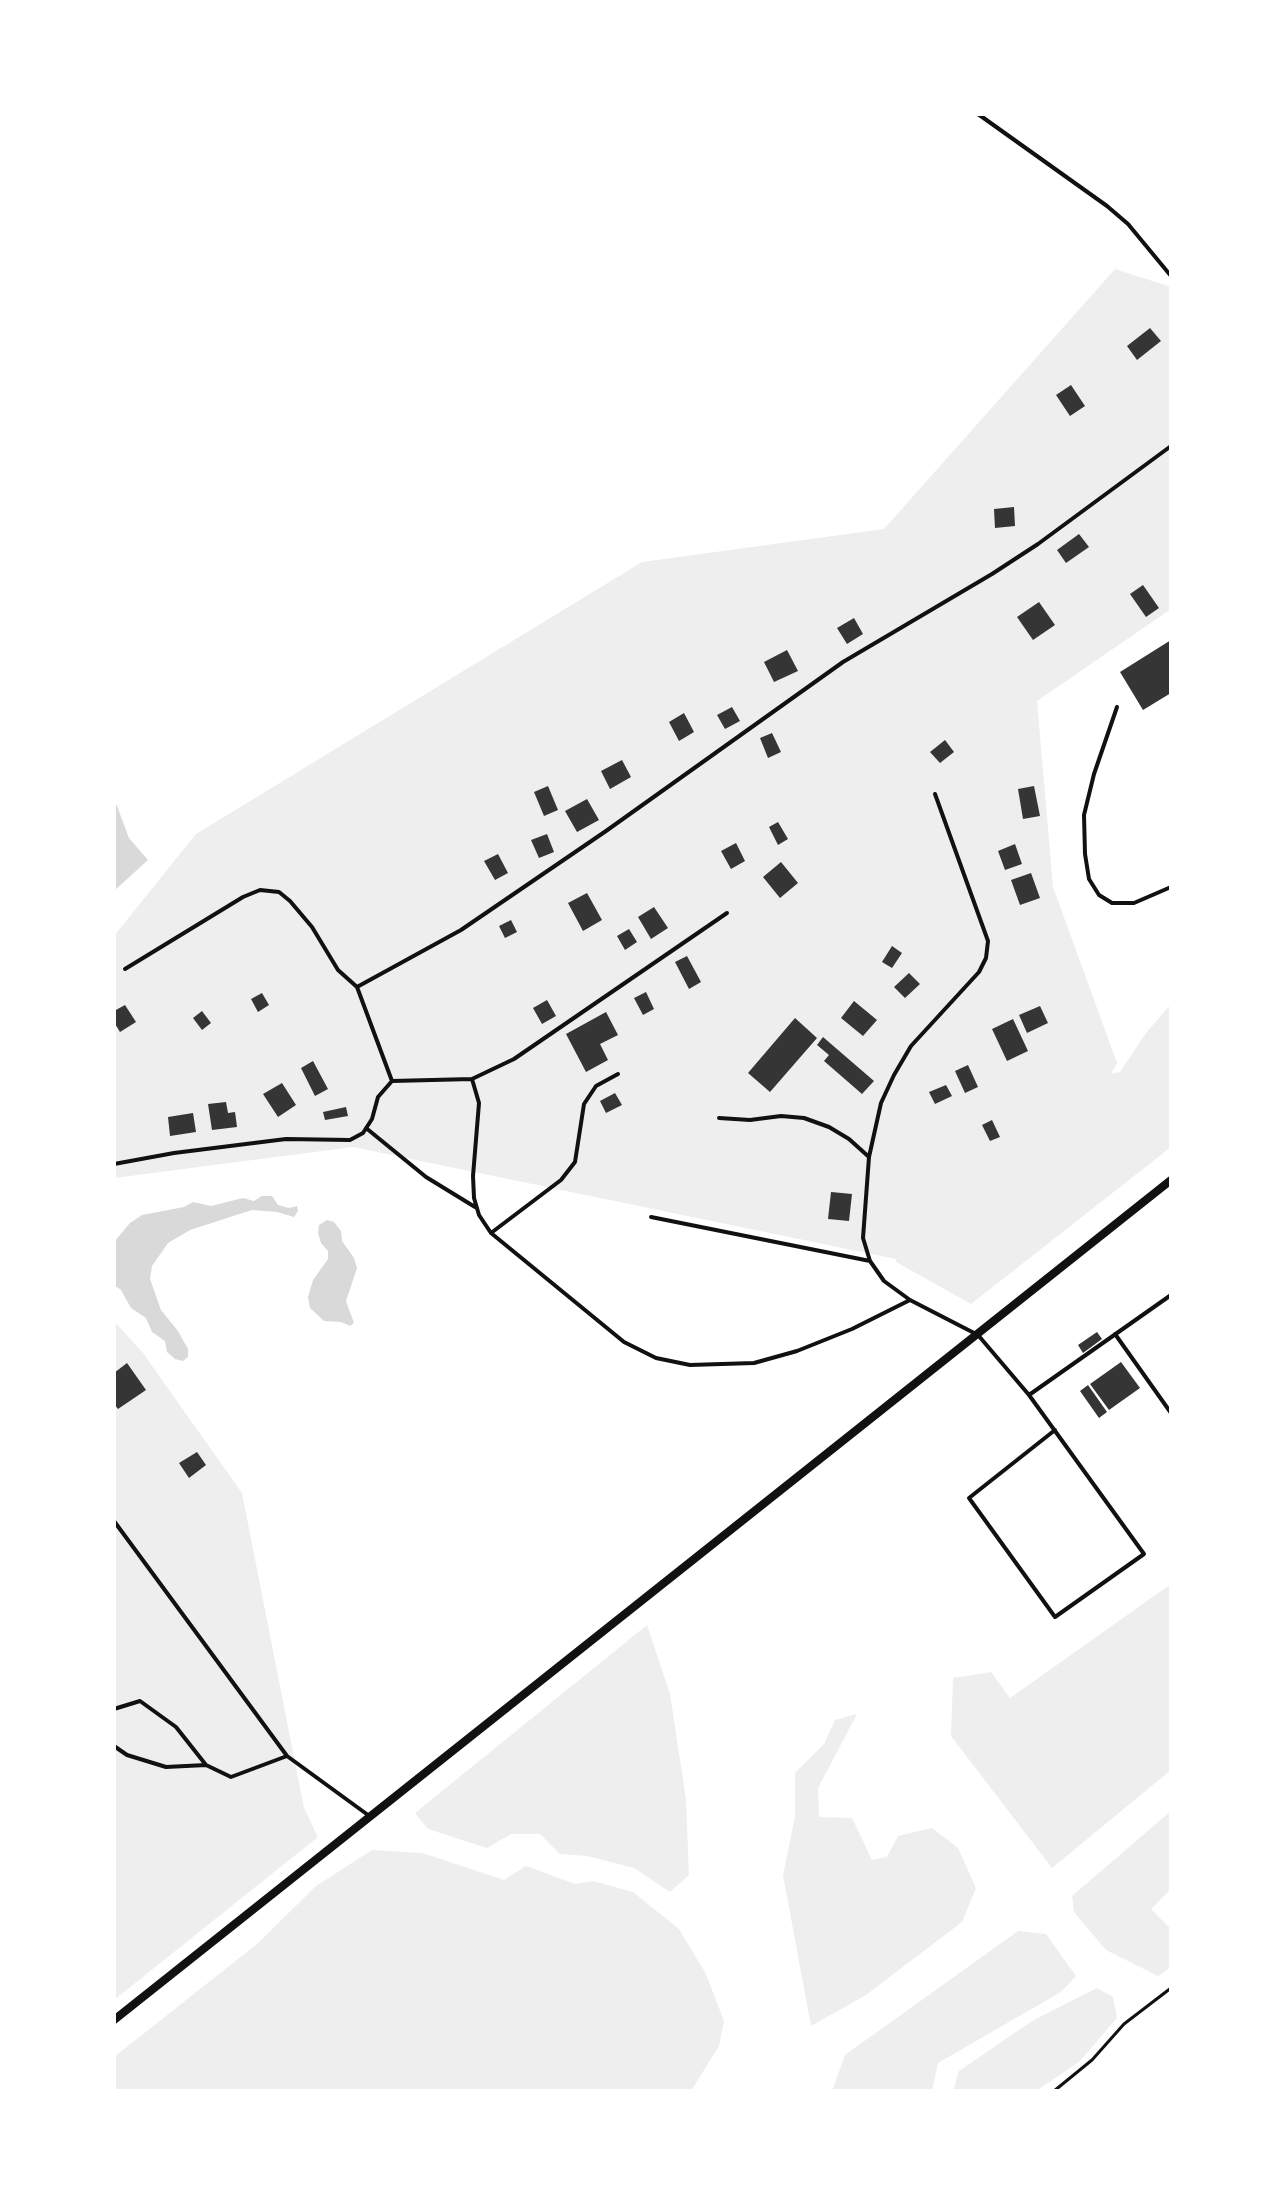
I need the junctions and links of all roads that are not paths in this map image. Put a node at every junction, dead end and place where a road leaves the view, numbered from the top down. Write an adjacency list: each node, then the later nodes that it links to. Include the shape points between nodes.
1 (978, 114): 2 (lane, via 1107,206)
2 (1171, 276)
3 (1171, 446): 9 (lane, via 1004,566 843,662 461,930)
4 (1117, 707): 6 (lane, via 1084,815 1089,879 1112,903 1134,903)
5 (935, 794): 15 (lane, via 988,941 986,958 911,1046 881,1103)
6 (1171, 887)
7 (727, 913): 11 (lane, via 514,1059)
8 (125, 969): 9 (lane, via 260,890 279,892 290,901 338,970)
9 (357, 987): 12 (lane)
10 (618, 1074): 20 (lane, via 596,1086 584,1104 575,1162 561,1180)
11 (472, 1079): 12 (lane); 18 (lane, via 479,1103 473,1176)
12 (392, 1081): 14 (lane, via 378,1097)
13 (719, 1118): 15 (lane, via 804,1118 849,1139)
14 (366, 1128): 16 (lane, via 350,1140 286,1139); 18 (lane, via 426,1177)
15 (869, 1157): 21 (lane, via 863,1238)
16 (114, 1164)
17 (1171, 1180): 25 (street)
18 (477, 1208): 20 (lane)
19 (651, 1217): 21 (lane)
20 (491, 1233): 23 (lane, via 624,1342 656,1358 690,1365 754,1363 797,1351)
21 (870, 1261): 23 (lane, via 884,1281)
22 (1171, 1295): 24 (lane)
23 (910, 1300): 25 (lane)
24 (1115, 1334): 26 (lane); 27 (lane)
25 (978, 1335): 26 (lane); 34 (street)
26 (1029, 1395): 28 (lane)
27 (1171, 1413)
28 (1055, 1430): 28 (lane, via 969,1498 1055,1617 1144,1554)
29 (114, 1521): 32 (lane)
30 (114, 1709): 33 (lane, via 140,1701 176,1727)
31 (114, 1746): 33 (lane, via 166,1767)
32 (287, 1756): 33 (lane, via 231,1777); 34 (lane)
33 (206, 1765)
34 (370, 1816): 35 (street)
35 (114, 2020)

